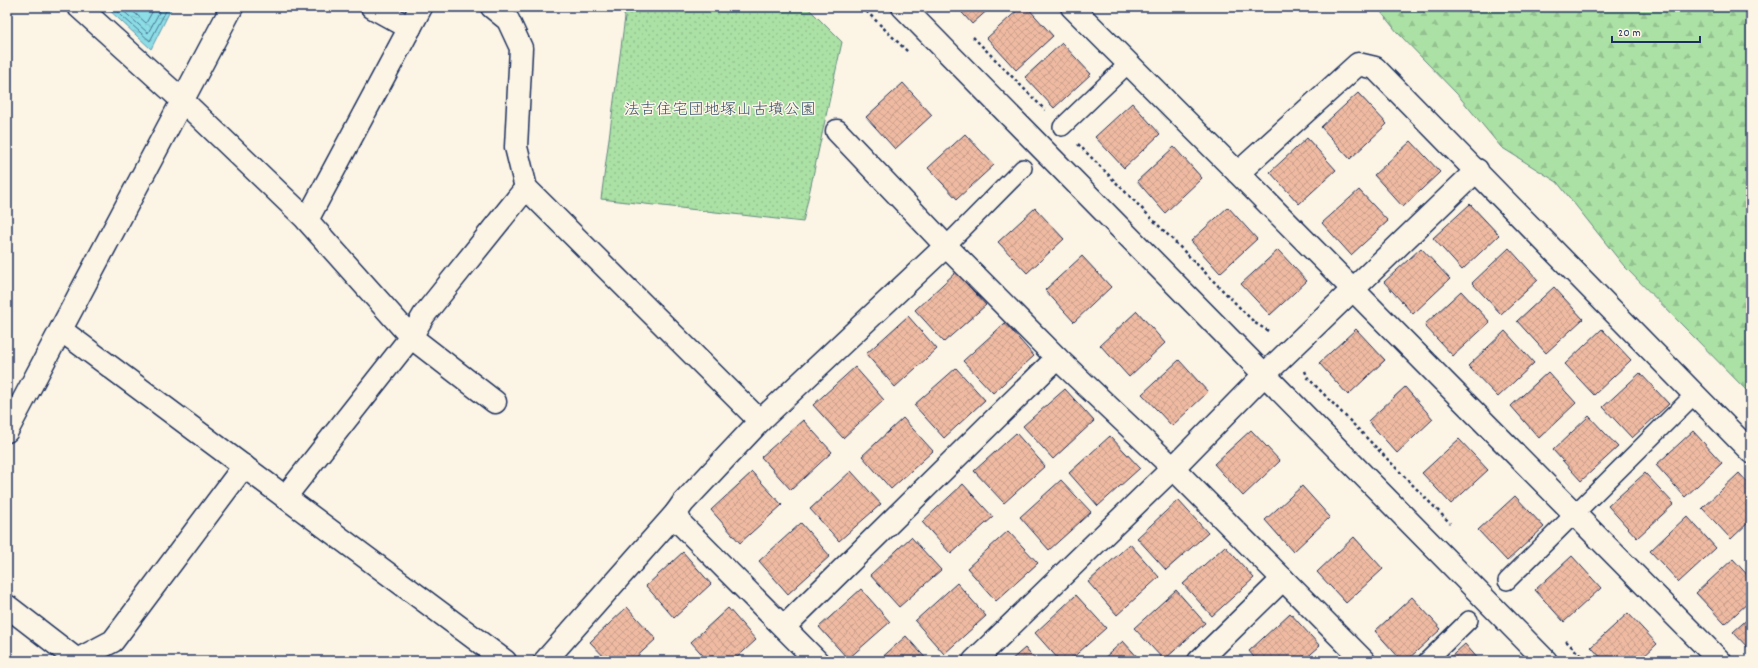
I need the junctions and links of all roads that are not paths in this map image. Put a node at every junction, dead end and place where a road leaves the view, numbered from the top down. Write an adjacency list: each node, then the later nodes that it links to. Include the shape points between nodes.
1 (80, 7): 10 (street)
2 (232, 7): 10 (street)
3 (372, 7): 8 (street)
4 (421, 7): 8 (street)
5 (492, 7): 16 (street, via 508,20 522,48 516,147)
6 (903, 7): 23 (street)
7 (1072, 7): 9 (street)
8 (410, 28): 17 (street)
9 (1128, 64): 11 (lane); 15 (street)
10 (183, 101): 17 (street); 20 (street)
11 (1062, 127)
12 (837, 131): 18 (street)
13 (1023, 168): 18 (lane)
14 (1477, 170): 15 (street, via 1375,68 1358,64); 19 (street); 24 (street)
15 (1238, 173): 19 (street)
16 (526, 188): 21 (street, via 424,315); 26 (street)
17 (307, 220): 21 (street)
18 (946, 246): 22 (street); 26 (street)
19 (1352, 290): 23 (street); 33 (street)
20 (60, 330): 27 (street); 29 (street)
21 (411, 337): 25 (street); 31 (street)
22 (1057, 358): 30 (street); 38 (street)
23 (1265, 374): 30 (street); 46 (street)
24 (1695, 394): 28 (street); 33 (lane)
25 (495, 402)
26 (760, 422): 32 (street)
27 (7, 431)
28 (1751, 452)
29 (244, 466): 31 (street); 36 (street, via 113,641 78,660)
30 (1173, 468): 34 (street); 42 (street)
31 (285, 497): 39 (street)
32 (676, 513): 38 (street, via 682,525); 40 (street)
33 (1574, 513): 35 (lane); 47 (street)
34 (1283, 579): 43 (street); 44 (street)
35 (1507, 581)
36 (7, 606)
37 (1468, 620): 45 (lane)
38 (784, 627): 41 (street)
39 (505, 661)
40 (545, 661)
41 (817, 661)
42 (974, 661)
43 (1199, 661)
44 (1364, 661)
45 (1427, 661)
46 (1546, 661)
47 (1720, 661)

